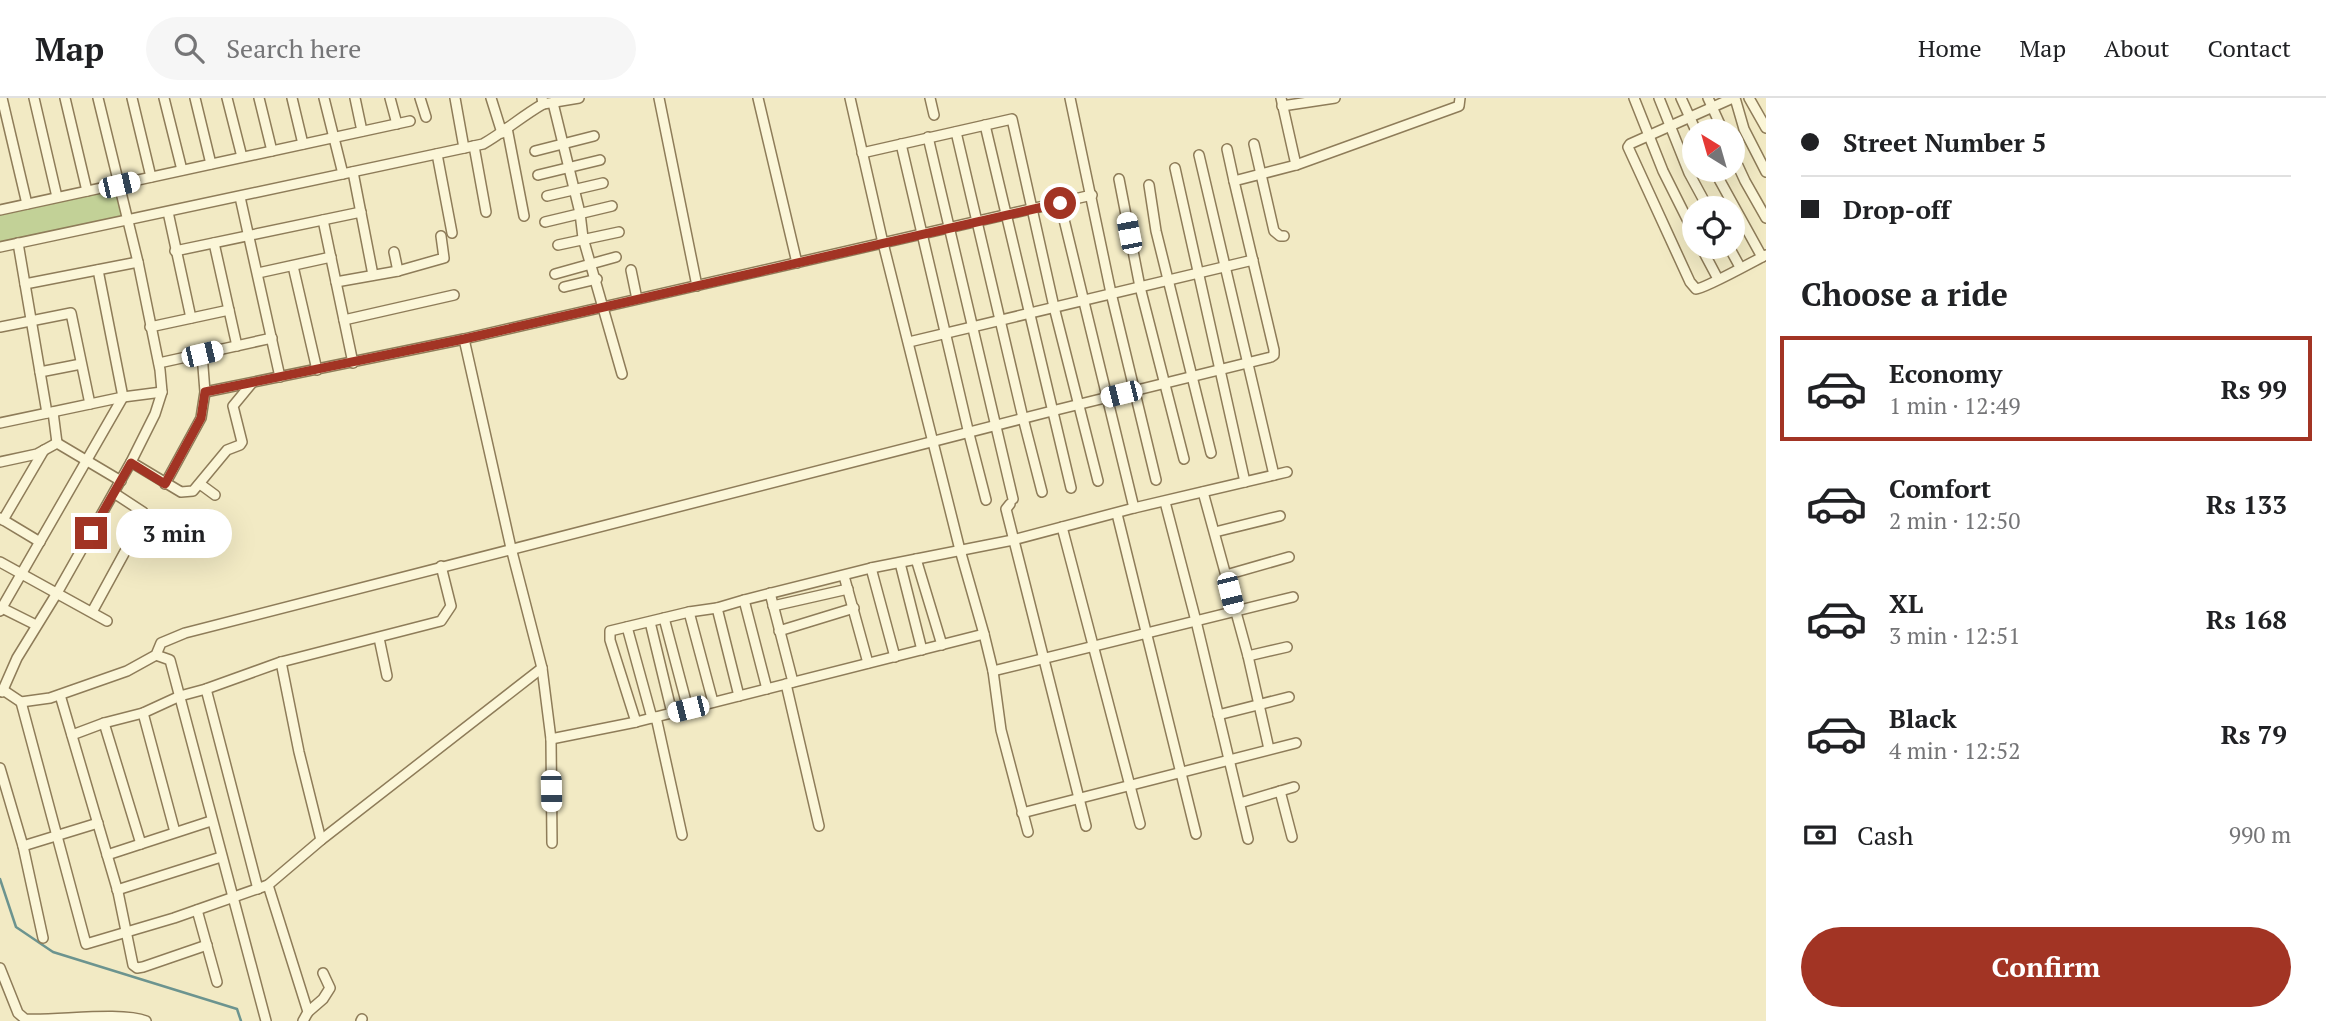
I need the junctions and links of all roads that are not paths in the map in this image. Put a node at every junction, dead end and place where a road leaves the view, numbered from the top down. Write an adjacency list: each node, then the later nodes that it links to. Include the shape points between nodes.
1 (2, 98): 88 (street)
2 (34, 98): 85 (street)
3 (65, 98): 81 (street)
4 (98, 98): 78 (street)
5 (132, 98): 72 (street)
6 (164, 98): 66 (street)
7 (195, 98): 62 (street)
8 (227, 98): 60 (street)
9 (259, 98): 55 (street)
10 (292, 98): 50 (street)
11 (324, 98): 47 (street)
12 (355, 98): 42 (street)
13 (390, 98): 38 (street)
14 (420, 98): 34 (street)
15 (455, 98): 53 (street)
16 (491, 98): 43 (street)
17 (579, 98): 30 (street)
18 (659, 98): 143 (street)
19 (758, 98): 127 (street)
20 (850, 98): 57 (street)
21 (930, 98): 33 (street)
22 (1070, 98): 82 (street)
23 (1335, 98): 31 (street)
24 (1460, 98): 63 (street, via 1459,106)
25 (1634, 98): 45 (street)
26 (1658, 98): 40 (street)
27 (1681, 98): 35 (street)
28 (1734, 98): 32 (street); 68 (street)
29 (1749, 98): 41 (street)
30 (545, 100): 43 (street); 49 (street)
31 (1281, 102): 63 (street)
32 (1710, 103): 35 (street); 36 (street)
33 (934, 115)
34 (426, 117)
35 (1690, 118): 40 (street)
36 (1717, 119)
37 (410, 121): 38 (street)
38 (397, 124): 42 (street)
39 (985, 125): 44 (street); 90 (street, via 1012,119); 97 (street)
40 (1670, 126): 45 (street); 84 (street)
41 (1766, 128)
42 (362, 131): 47 (street)
43 (504, 131): 53 (street); 98 (street)
44 (956, 132): 48 (street); 103 (street)
45 (1649, 135): 91 (street); 139 (street, via 1628,147 1690,282 1703,289)
46 (594, 136): 49 (street)
47 (334, 137): 50 (street); 69 (street)
48 (929, 137): 51 (street); 104 (street)
49 (564, 143): 56 (street); 64 (street)
50 (303, 144): 55 (street)
51 (901, 144): 57 (street); 107 (street)
52 (1254, 144): 70 (street)
53 (469, 147): 58 (street); 95 (street)
54 (1227, 149): 75 (street)
55 (272, 151): 60 (street)
56 (535, 151)
57 (862, 153): 114 (street)
58 (437, 154): 67 (street); 106 (street)
59 (1199, 155): 129 (street)
60 (242, 157): 62 (street)
61 (600, 160): 64 (street)
62 (211, 164): 66 (street)
63 (1296, 164): 70 (street)
64 (569, 167): 71 (street); 80 (street)
65 (1175, 168): 135 (street)
66 (182, 170): 72 (street)
67 (353, 172): 69 (street); 94 (street)
68 (1766, 172)
69 (343, 174): 86 (street)
70 (1261, 174): 75 (street); 110 (street, via 1274,231)
71 (538, 175)
72 (151, 177): 78 (street)
73 (1745, 178): 99 (street)
74 (1119, 179): 145 (street)
75 (1234, 181): 124 (street)
76 (1721, 182): 119 (street)
77 (603, 183): 80 (street)
78 (119, 185): 81 (street); 100 (street)
79 (1149, 185): 140 (street)
80 (574, 190): 83 (street); 96 (street)
81 (87, 191): 85 (street)
82 (1092, 195): 87 (street); 146 (street)
83 (547, 196)
84 (1701, 196)
85 (57, 197): 88 (street)
86 (240, 197): 93 (street); 108 (street)
87 (1060, 203): 90 (street); 149 (street)
88 (27, 204): 92 (street)
89 (612, 206): 96 (street)
90 (1032, 209): 97 (street); 151 (street)
91 (1682, 209)
92 (0, 210)
93 (168, 212): 100 (street); 117 (street)
94 (361, 212): 101 (street); 137 (street)
95 (486, 212)
96 (580, 213): 102 (street); 111 (street)
97 (1006, 215): 103 (street); 153 (street)
98 (524, 216)
99 (1766, 218)
100 (127, 220): 112 (street); 125 (street)
101 (323, 220): 108 (street); 120 (street)
102 (545, 222)
103 (977, 222): 104 (street); 156 (street)
104 (950, 229): 107 (street); 160 (street)
105 (619, 232): 111 (street)
106 (452, 233)
107 (921, 234): 114 (street); 161 (street)
108 (250, 235): 113 (street); 134 (street)
109 (441, 236): 133 (street, via 444,258)
110 (1284, 236)
111 (583, 238): 115 (street); 126 (street)
112 (18, 243): 116 (street); 142 (street)
113 (214, 243): 117 (street); 152 (street)
114 (883, 243): 127 (street); 164 (street)
115 (558, 245)
116 (0, 247)
117 (175, 251): 154 (street)
118 (394, 252): 133 (street)
119 (1764, 256): 130 (street)
120 (331, 257): 128 (street); 141 (street)
121 (616, 257): 126 (street)
122 (1707, 259): 139 (street)
123 (1736, 259): 130 (street)
124 (1253, 260): 129 (street); 169 (street, via 1275,353)
125 (138, 262): 131 (street); 159 (street)
126 (592, 264): 136 (street); 138 (street)
127 (796, 264): 143 (street)
128 (293, 266): 134 (street); 171 (street)
129 (1226, 266): 135 (street); 169 (street)
130 (1740, 267): 139 (street)
131 (97, 270): 142 (street); 182 (street)
132 (631, 270): 148 (street)
133 (398, 271): 137 (street)
134 (258, 273): 162 (street)
135 (1197, 273): 140 (street); 172 (street)
136 (555, 274)
137 (373, 275): 141 (street)
138 (597, 279): 144 (street); 150 (street)
139 (1718, 279)
140 (1169, 280): 145 (street); 176 (street)
141 (336, 282): 155 (street)
142 (25, 284): 157 (street)
143 (697, 286): 148 (street)
144 (564, 287)
145 (1140, 287): 146 (street); 178 (street)
146 (1111, 293): 149 (street); 179 (street)
147 (454, 295): 155 (street)
148 (637, 299): 150 (street)
149 (1083, 300): 151 (street); 183 (street)
150 (605, 307): 163 (street); 174 (street)
151 (1054, 307): 153 (street); 185 (street)
152 (229, 310): 154 (street); 165 (street)
153 (1028, 314): 156 (street); 186 (street)
154 (191, 318): 159 (street)
155 (344, 320): 168 (street)
156 (1000, 320): 160 (street); 188 (street)
157 (31, 321): 158 (street); 170 (street, via 71,313); 173 (street)
158 (0, 327)
159 (150, 327): 167 (street)
160 (973, 327): 161 (street); 190 (street)
161 (945, 333): 164 (street); 191 (street)
162 (272, 338): 165 (street); 175 (street)
163 (464, 339): 168 (street); 223 (street)
164 (909, 342): 192 (street)
165 (237, 346): 166 (street)
166 (202, 354): 167 (street); 181 (street)
167 (159, 363): 180 (street)
168 (353, 363): 171 (street)
169 (1249, 363): 172 (street); 201 (street)
170 (81, 364): 173 (street); 184 (street)
171 (317, 370): 175 (street)
172 (1219, 370): 176 (street); 205 (street)
173 (40, 372): 187 (street)
174 (622, 374)
175 (280, 377): 177 (street)
176 (1191, 377): 178 (street); 195 (street)
177 (252, 383): 181 (street); 207 (street, via 233,406 242,442 228,450)
178 (1165, 384): 179 (street); 196 (street)
179 (1136, 390): 183 (street); 202 (street)
180 (162, 392): 182 (street); 199 (street)
181 (205, 392): 206 (street, via 201,418)
182 (123, 397): 184 (street); 197 (street)
183 (1106, 398): 185 (street); 215 (street)
184 (90, 404): 187 (street)
185 (1079, 405): 186 (street); 204 (street)
186 (1052, 411): 188 (street); 208 (street)
187 (50, 412): 189 (street); 193 (street)
188 (1023, 418): 190 (street); 209 (street)
189 (0, 423)
190 (996, 425): 191 (street); 221 (street, via 1011,502 1006,509)
191 (969, 434): 192 (street); 213 (street)
192 (934, 442): 223 (street); 224 (street)
193 (57, 443): 194 (street); 197 (street)
194 (44, 450): 198 (street); 218 (street)
195 (1211, 453)
196 (1184, 459)
197 (87, 461): 203 (street); 222 (street)
198 (0, 462)
199 (131, 463): 203 (street); 206 (street)
200 (1287, 472): 201 (street)
201 (1274, 475): 205 (street)
202 (1156, 480)
203 (121, 481): 211 (street)
204 (1098, 481)
205 (1245, 482): 210 (street)
206 (165, 484): 207 (street, via 181,492)
207 (200, 484): 212 (street)
208 (1071, 488)
209 (1042, 492)
210 (1203, 492): 214 (street); 220 (street)
211 (114, 493): 235 (street); 243 (street, via 145,515)
212 (215, 495)
213 (986, 500)
214 (1165, 502): 215 (street); 248 (street)
215 (1134, 508): 216 (street)
216 (1117, 514): 219 (street); 253 (street)
217 (1280, 516): 220 (street)
218 (1, 519): 222 (street)
219 (1062, 527): 221 (street); 257 (street)
220 (1215, 532): 232 (street)
221 (1013, 540): 224 (street); 263 (street)
222 (40, 542): 231 (street)
223 (511, 548): 229 (street); 266 (street)
224 (960, 550): 226 (street); 254 (street)
225 (1289, 557): 232 (street)
226 (916, 559): 228 (street); 256 (street)
227 (0, 562): 231 (street)
228 (900, 563): 230 (street); 259 (street)
229 (441, 566): 255 (street, via 451,606 441,621); 260 (street, via 185,633 161,643)
230 (872, 568): 233 (street); 262 (street)
231 (21, 575): 235 (street); 240 (street)
232 (1226, 575): 245 (street)
233 (845, 576): 234 (street); 236 (street)
234 (848, 589): 239 (street); 242 (street)
235 (57, 593): 243 (street); 250 (street)
236 (770, 593): 238 (street); 239 (street)
237 (1293, 597): 245 (street)
238 (744, 600): 241 (street); 271 (street)
239 (773, 606): 252 (street)
240 (1, 608): 250 (street)
241 (717, 608): 244 (street); 275 (street)
242 (854, 608): 252 (street); 265 (street)
243 (92, 612): 247 (street)
244 (689, 612): 246 (street); 278 (street)
245 (1235, 612): 248 (street); 261 (street)
246 (664, 618): 249 (street); 280 (street)
247 (107, 621)
248 (1196, 621): 253 (street); 283 (street)
249 (650, 622): 251 (street); 282 (street)
250 (36, 625): 272 (street)
251 (627, 627): 284 (street); 285 (street, via 610,631 610,640)
252 (779, 631): 269 (street)
253 (1147, 633): 257 (street); 293 (street)
254 (984, 634): 256 (street); 267 (street)
255 (379, 638): 264 (street); 268 (street)
256 (942, 645): 259 (street)
257 (1094, 646): 263 (street); 294 (street)
258 (1287, 647): 261 (street)
259 (922, 650): 262 (street)
260 (156, 655): 273 (street, via 127,671); 274 (street, via 170,660)
261 (1248, 656): 279 (street)
262 (895, 657): 265 (street)
263 (1043, 659): 267 (street); 297 (street)
264 (281, 662): 270 (street); 312 (street)
265 (868, 663): 269 (street)
266 (542, 668): 288 (street); 312 (street)
267 (993, 671): 299 (street)
268 (387, 676)
269 (790, 683): 271 (street); 303 (street)
270 (206, 689): 274 (street); 319 (street)
271 (767, 689): 275 (street)
272 (2, 692): 277 (street)
273 (60, 695): 277 (street); 287 (street)
274 (180, 696): 281 (street); 300 (street)
275 (739, 696): 278 (street)
276 (1289, 698): 279 (street)
277 (21, 702): 309 (street)
278 (713, 702): 280 (street)
279 (1259, 705): 283 (street); 290 (street)
280 (688, 709): 282 (street)
281 (144, 713): 286 (street); 305 (street)
282 (672, 713): 284 (street)
283 (1219, 715): 291 (street)
284 (654, 717): 285 (street); 308 (street)
285 (636, 722): 288 (street)
286 (104, 723): 287 (street); 314 (street)
287 (72, 734): 301 (street)
288 (551, 739): 313 (street)
289 (1296, 743): 290 (street)
290 (1269, 749): 291 (street)
291 (1229, 759): 293 (street); 298 (street)
292 (0, 768): 315 (street)
293 (1181, 771): 294 (street); 307 (street)
294 (1129, 786): 297 (street); 302 (street)
295 (1294, 787): 296 (street)
296 (1280, 791): 298 (street); 310 (street)
297 (1079, 800): 299 (street); 304 (street)
298 (1240, 803): 311 (street)
299 (1022, 813): 306 (street)
300 (211, 821): 305 (street); 317 (street)
301 (98, 823): 309 (street); 316 (street)
302 (1140, 824)
303 (819, 826)
304 (1086, 826)
305 (175, 832): 314 (street)
306 (1028, 832)
307 (1196, 834)
308 (682, 835)
309 (57, 836): 315 (street); 323 (street, via 86,944)
310 (1292, 837)
311 (1248, 839)
312 (321, 840): 318 (street)
313 (552, 843)
314 (141, 844): 316 (street)
315 (23, 846): 324 (street)
316 (107, 855): 320 (street)
317 (221, 857): 320 (street); 321 (street)
318 (268, 885): 319 (street); 329 (street)
319 (258, 889): 321 (street)
320 (117, 890): 323 (street)
321 (232, 899): 322 (street); 332 (street)
322 (198, 910): 323 (street); 325 (street)
323 (125, 932): 325 (street, via 137,968)
324 (43, 938)
325 (207, 945): 328 (street)
326 (0, 968): 330 (street)
327 (323, 974): 329 (street, via 330,988)
328 (218, 982)
329 (306, 1017)
330 (22, 1020): 331 (street)
331 (146, 1021)
332 (266, 1021)

